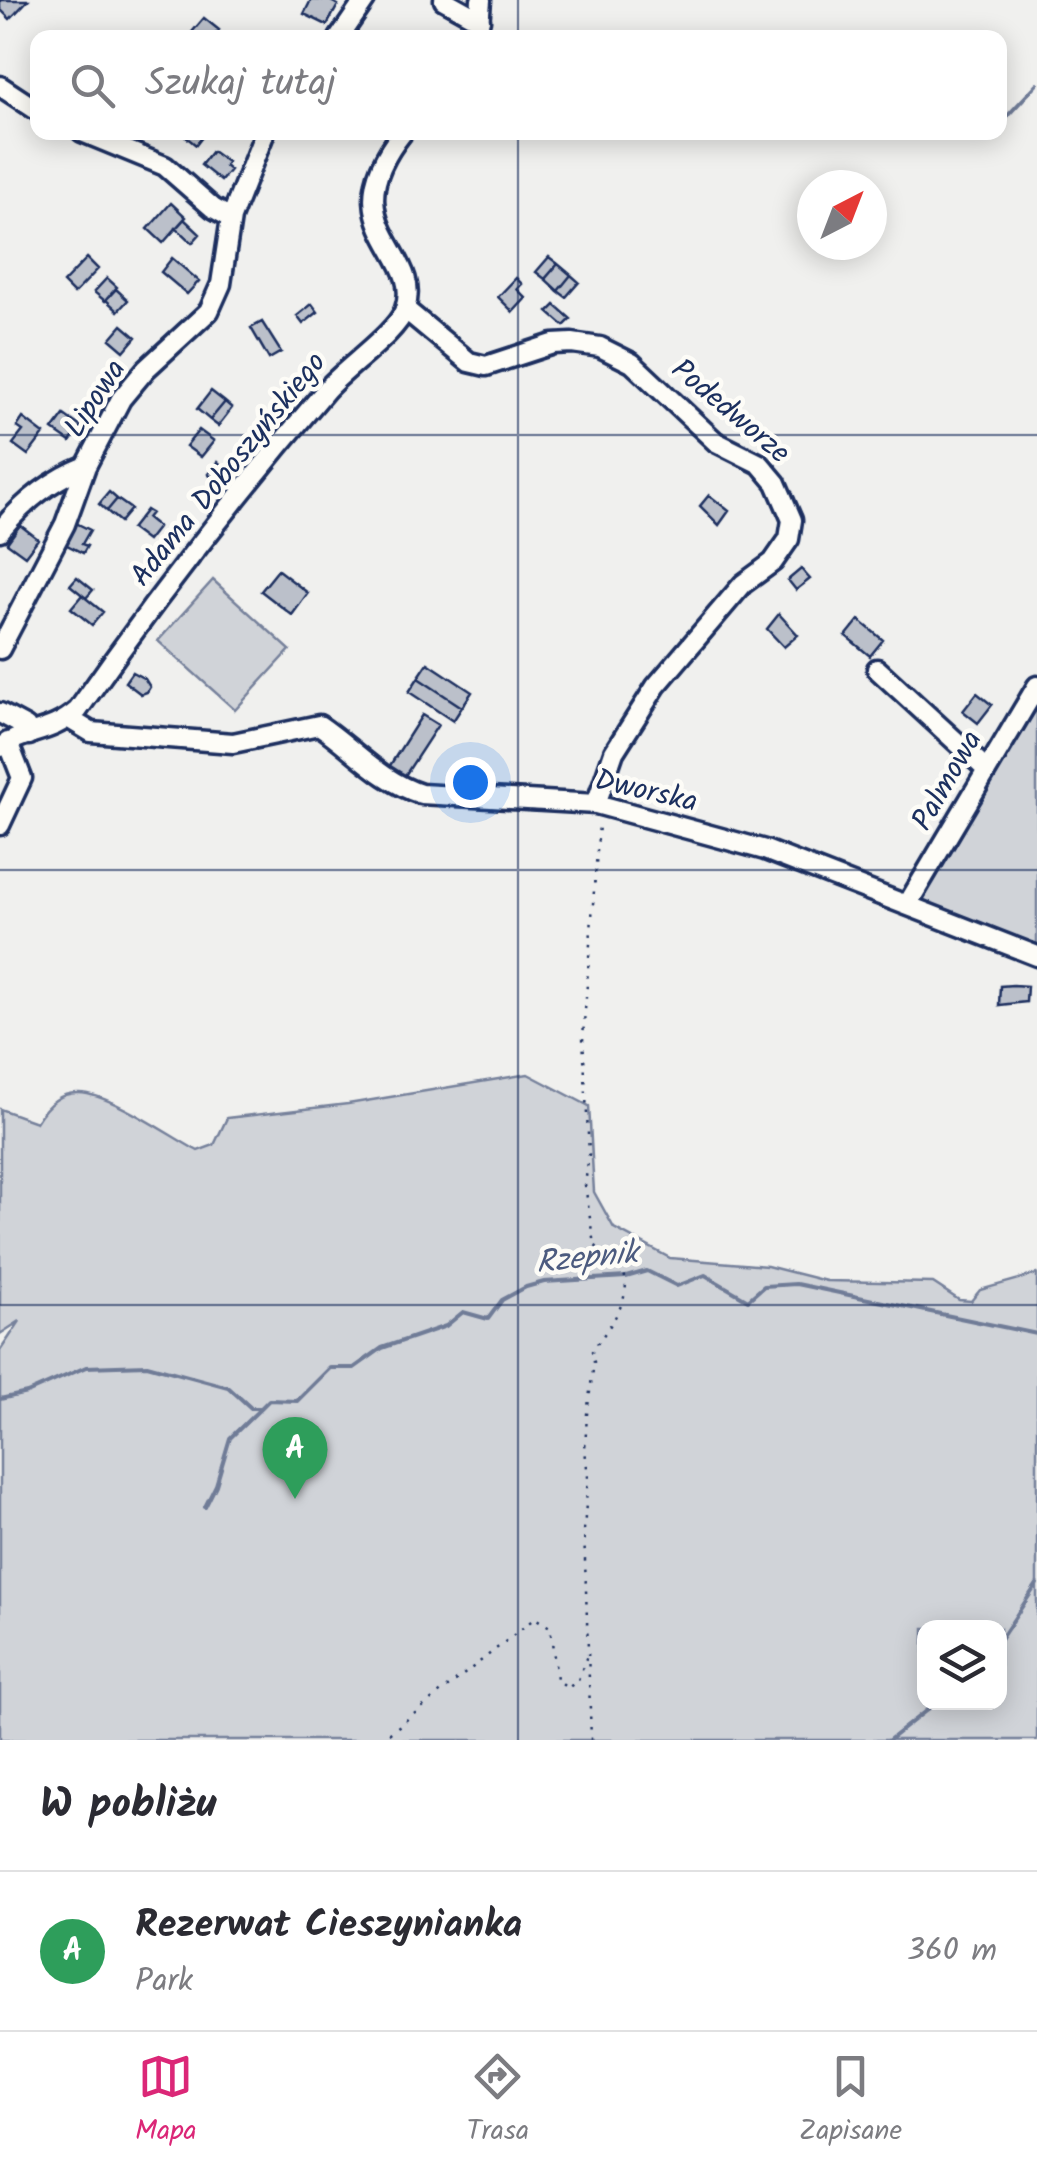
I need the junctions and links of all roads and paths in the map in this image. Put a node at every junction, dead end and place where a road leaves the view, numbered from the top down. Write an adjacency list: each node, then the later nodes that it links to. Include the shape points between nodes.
1 (366, 0): 5 (street)
2 (444, 0): 4 (street)
3 (481, 0): 4 (street)
4 (479, 29)
5 (344, 30)
6 (0, 86): 7 (street)
7 (30, 106)
8 (102, 140): 11 (street, via 165,166)
9 (262, 140): 11 (street, Lipowa)
10 (398, 140): 12 (street, via 381,165 374,202 407,289)
11 (231, 218): 13 (street, Lipowa, via 221,284 209,310 121,399)
12 (405, 309): 19 (street, Adama Doboszyńskiego, via 395,328 346,368 240,490); 23 (street, Podedworze, via 469,362 486,366 572,343 600,347 632,363 716,442 760,464 792,520 789,539 773,562 743,584 656,686 614,752)
13 (86, 466): 14 (street, via 32,497); 15 (street, Lipowa)
14 (0, 531)
15 (0, 650)
16 (878, 669): 22 (street)
17 (1037, 686): 22 (street, Palmowa)
18 (0, 713): 20 (street)
19 (68, 718): 20 (street, Adama Doboszyńskiego); 23 (street, Dworska, via 91,732 233,743 319,725 399,787 421,794)
20 (29, 735): 21 (street, Adama Doboszyńskiego)
21 (4, 745): 24 (street, via 22,778)
22 (987, 770): 25 (street, Palmowa)
23 (598, 805): 25 (street, Dworska, via 765,850); 27 (path, via 582,1036 590,1154 584,1185 594,1245 626,1277 620,1310 592,1351 584,1530)
24 (0, 826)
25 (907, 904): 26 (street, Dworska)
26 (1037, 956)
27 (589, 1648): 28 (path, via 578,1680 568,1688 557,1680 550,1627 534,1618); 29 (path)
28 (381, 1740)
29 (591, 1740)

